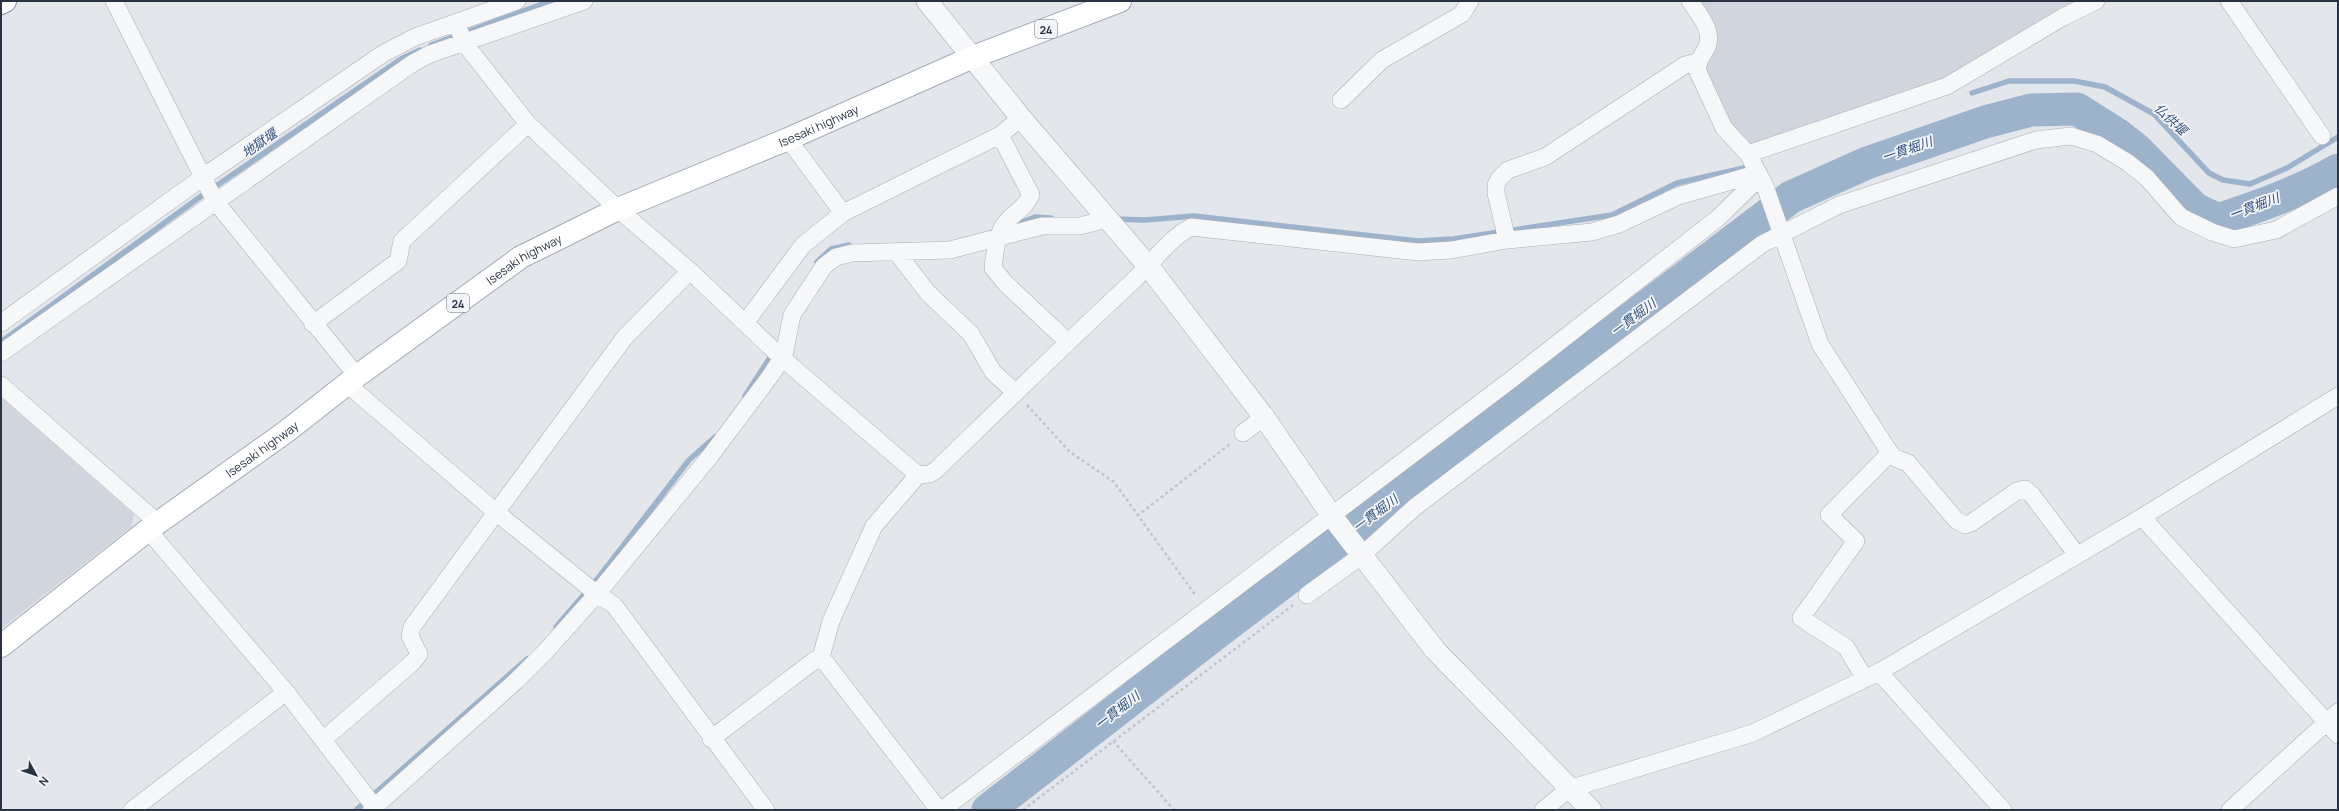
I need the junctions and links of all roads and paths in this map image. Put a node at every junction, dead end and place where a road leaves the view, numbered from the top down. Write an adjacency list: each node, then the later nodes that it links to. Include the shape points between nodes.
1 (5, 1): 11 (main road)
2 (114, 1): 23 (street)
3 (516, 1): 12 (street)
4 (584, 1): 13 (street)
5 (927, 1): 14 (street)
6 (1120, 1): 14 (main road, Isesaki highway / 24)
7 (1470, 1): 16 (street, via 1462,14 1382,60)
8 (1690, 1): 15 (street, via 1708,31 1706,48)
9 (2096, 1): 22 (street, via 2063,17 1947,86)
10 (2229, 1): 20 (street)
11 (1, 3)
12 (456, 23): 13 (street); 23 (street, via 415,37 384,53)
13 (465, 44): 18 (street); 26 (street, via 430,54 398,72)
14 (973, 57): 17 (street); 21 (main road, Isesaki highway / 24)
15 (1697, 62): 22 (street, via 1698,72 1724,128); 32 (street, via 1685,65 1545,157 1508,170 1499,178 1496,193)
16 (1341, 100)
17 (1021, 118): 19 (street); 29 (street)
18 (528, 124): 27 (street); 38 (street, via 402,241 398,262)
19 (1000, 135): 28 (street); 31 (street, via 1030,195 1026,206 1007,221)
20 (2322, 136)
21 (788, 139): 27 (main road, Isesaki highway / 24); 28 (street)
22 (1748, 154): 24 (street)
23 (203, 177): 26 (street); 36 (street)
24 (1760, 179): 30 (street); 32 (street, via 1678,196 1619,224 1592,232); 52 (street, via 1712,223)
25 (2338, 196): 30 (street, via 2276,230 2234,239 2180,217 2147,178 2127,162 2097,144 2071,136 2036,140 1839,205)
26 (215, 201): 38 (street); 40 (street)
27 (618, 209): 35 (street); 42 (main road, Isesaki highway / 24, via 521,257)
28 (843, 213): 37 (street, via 803,245)
29 (1107, 219): 31 (street, via 1080,226 1042,226); 34 (street)
30 (1779, 229): 48 (street, via 1820,344); 55 (street, via 1415,507)
31 (998, 238): 33 (street, via 950,250); 39 (street, via 993,268 1006,284)
32 (1507, 240): 34 (street, via 1451,250 1418,252 1191,227 1180,233)
33 (898, 253): 41 (street, via 852,253 836,257 824,266 792,315); 44 (street, via 928,293 971,334 993,372)
34 (1149, 267): 39 (street); 46 (street)
35 (690, 271): 37 (street); 50 (street, via 625,337)
36 (1, 323)
37 (745, 323): 41 (street)
38 (313, 324): 42 (street)
39 (1068, 342): 44 (street)
40 (1, 353)
41 (782, 358): 49 (street); 57 (street, via 711,455)
42 (352, 380): 50 (street); 54 (main road, Isesaki highway / 24, via 287,431)
43 (1, 385): 54 (street)
44 (1016, 393): 49 (street, via 936,470); 51 (path, via 1070,452 1114,482)
45 (2338, 397): 53 (street)
46 (1264, 417): 47 (street); 52 (street)
47 (1244, 433): 51 (path)
48 (1890, 453): 56 (street, via 1908,463 1956,520 1965,524 1971,524 2017,491 2024,489 2032,495); 62 (street, via 1830,515 1856,541 1802,618 1846,647)
49 (918, 476): 61 (street, via 874,526 831,621)
50 (497, 513): 57 (street); 67 (street, via 412,627 410,636 419,654 413,662)
51 (1137, 516): 59 (path)
52 (1332, 517): 55 (street); 59 (street)
53 (2142, 517): 56 (street); 64 (street)
54 (153, 526): 60 (main road, Isesaki highway / 24); 63 (street)
55 (1359, 554): 58 (street); 69 (street, via 1435,650)
56 (2077, 555): 62 (street)
57 (597, 594): 66 (street, via 614,605); 70 (street, via 546,652 516,681)
58 (1307, 595): 68 (path)
59 (1206, 609): 74 (street)
60 (1, 646)
61 (820, 661): 66 (street, via 815,660); 73 (street, via 826,662)
62 (1872, 675): 69 (street, via 1753,733); 79 (street)
63 (286, 692): 67 (street); 71 (street)
64 (2332, 717): 65 (street); 80 (street)
65 (2338, 735)
66 (711, 739): 72 (street)
67 (323, 740): 70 (street)
68 (1113, 741): 75 (path); 76 (path)
69 (1569, 789): 77 (street); 78 (street)
70 (374, 809)
71 (132, 810)
72 (766, 810)
73 (939, 810)
74 (942, 810)
75 (1023, 810)
76 (1174, 810)
77 (1542, 810)
78 (1591, 810)
79 (2003, 810)
80 (2230, 810)

